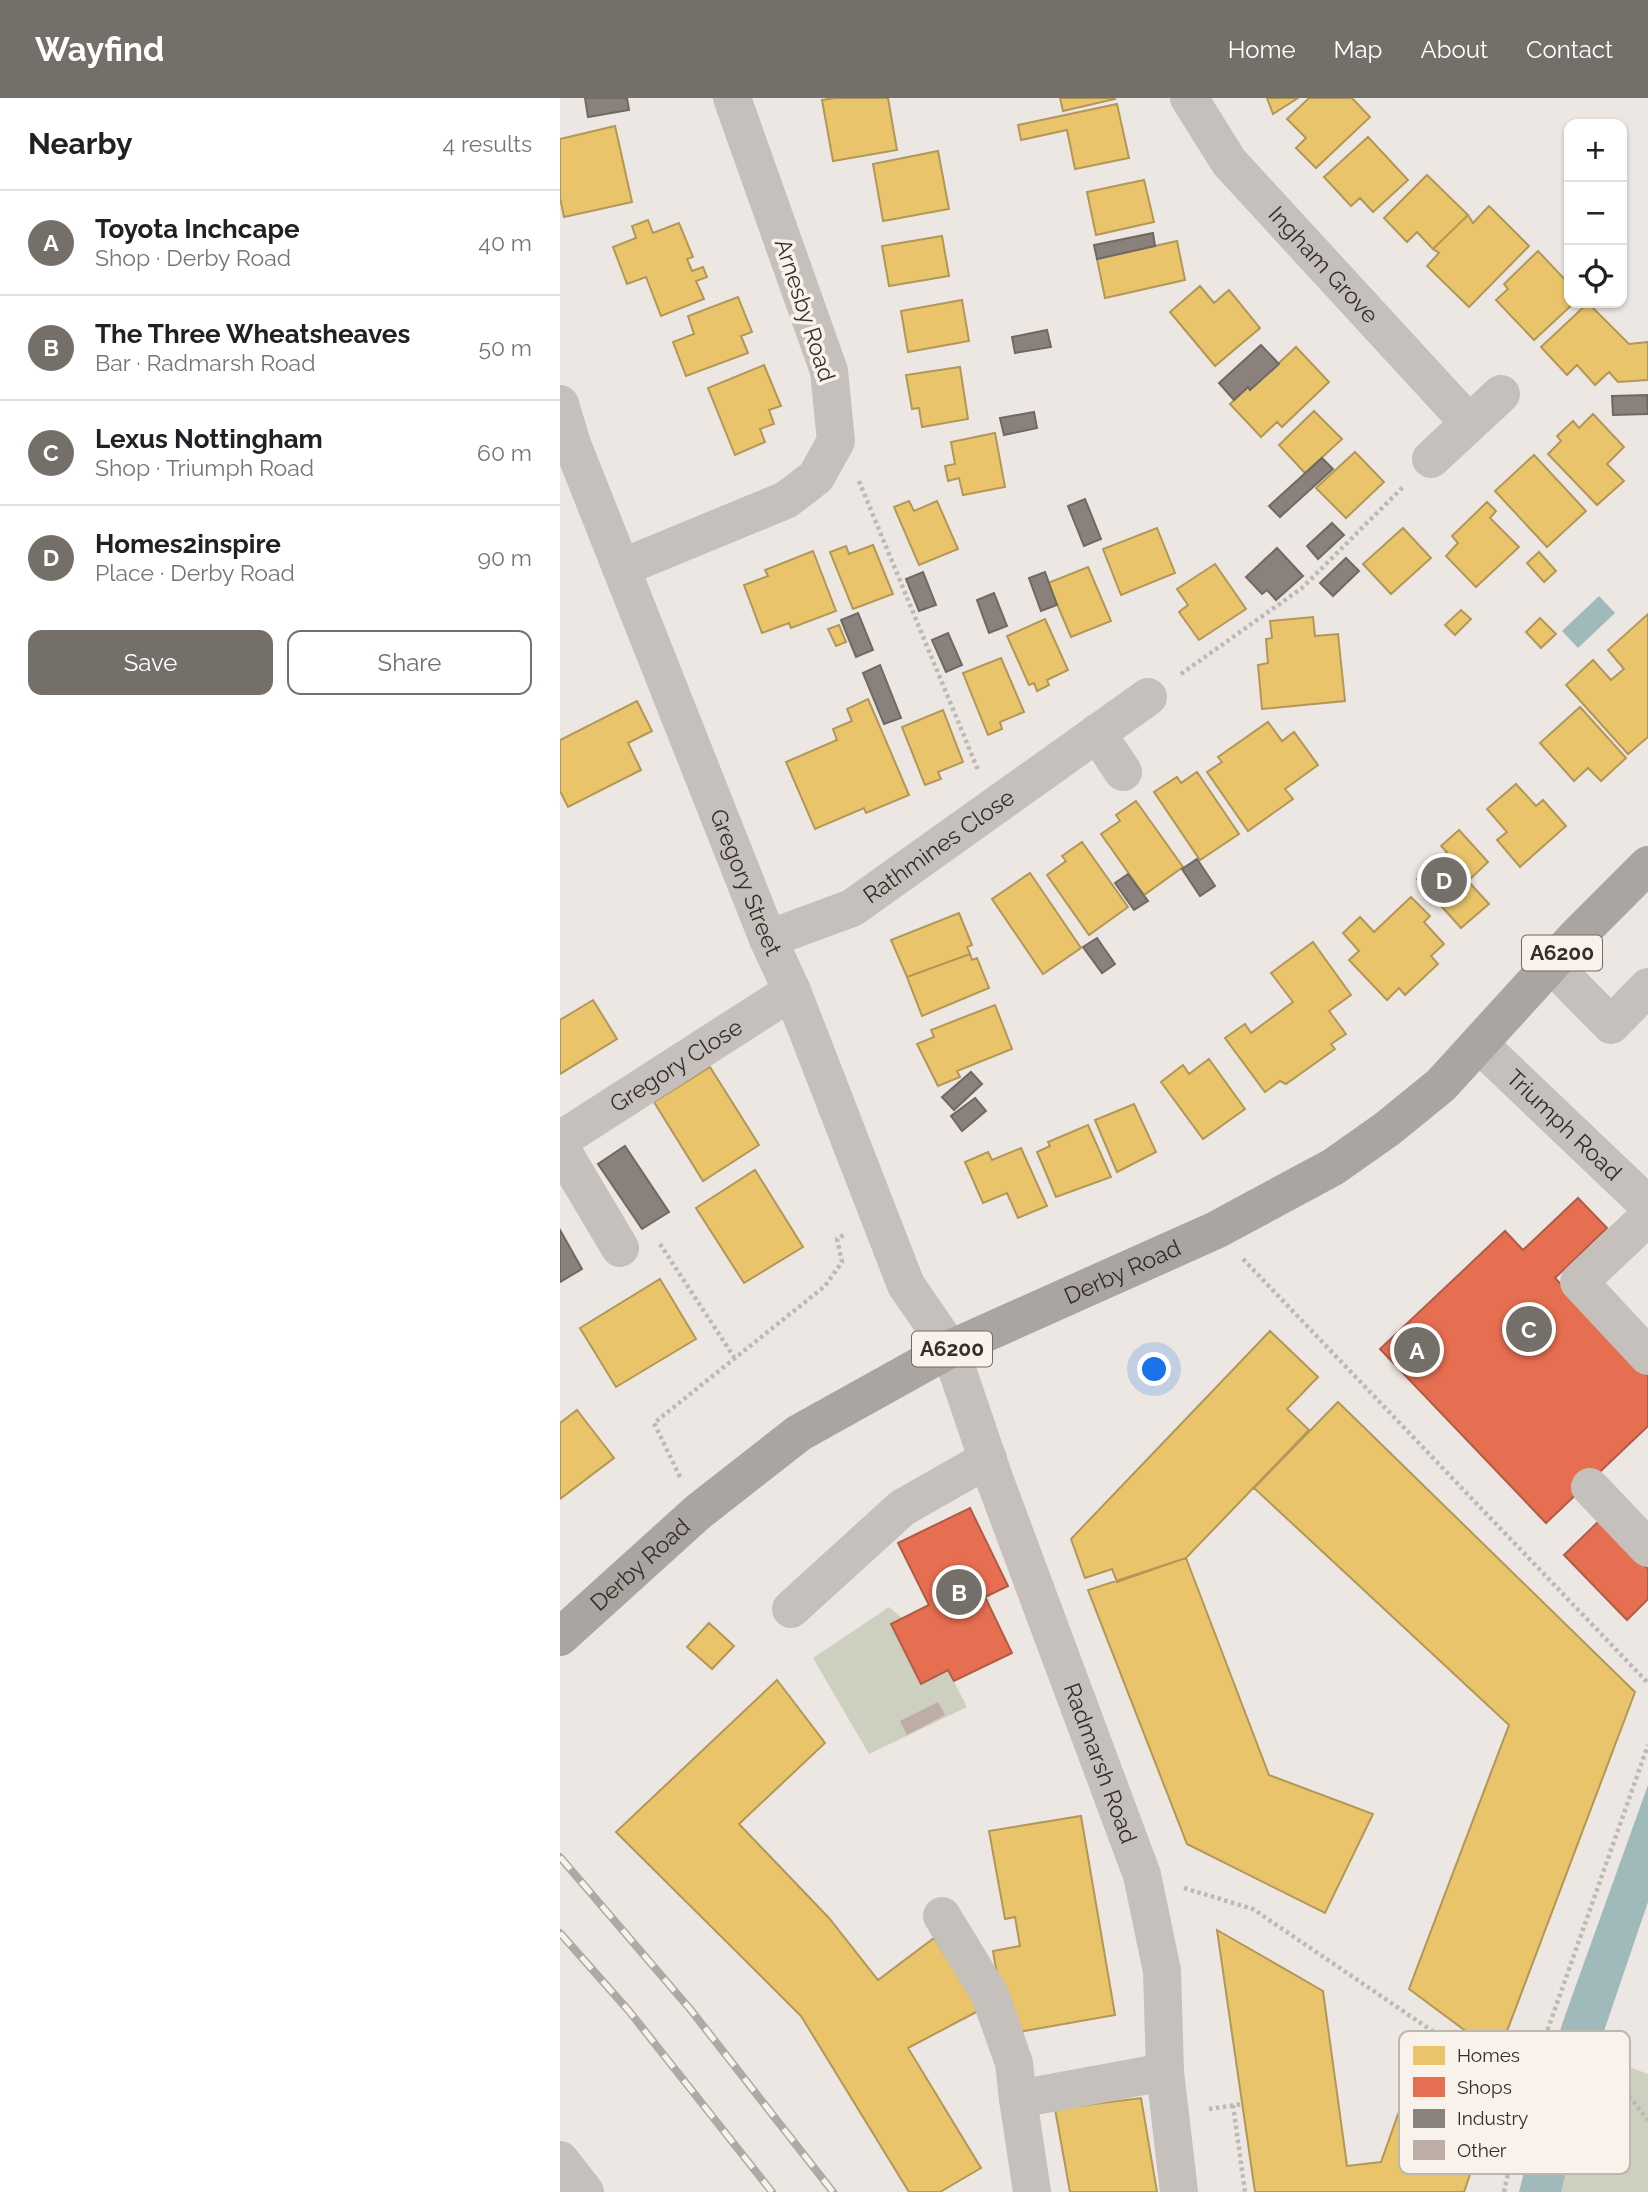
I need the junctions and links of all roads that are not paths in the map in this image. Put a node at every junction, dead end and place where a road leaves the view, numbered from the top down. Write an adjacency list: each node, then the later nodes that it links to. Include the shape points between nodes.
1 (732, 98): 7 (street, Arnesby Road, via 829,371 836,440 816,477 786,500)
2 (1189, 98): 5 (street, Ingham Grove, via 1229,162)
3 (1501, 394): 5 (street)
4 (560, 404): 7 (street, Gregory Street)
5 (1469, 424): 6 (street)
6 (1431, 459)
7 (621, 568): 12 (street, Gregory Street)
8 (1148, 697): 9 (street, Rathmines Close)
9 (1097, 733): 10 (street); 12 (street, Rathmines Close, via 852,908)
10 (1123, 772)
11 (1648, 865): 13 (main road, Derby Road / A6200)
12 (768, 939): 15 (street, Gregory Street)
13 (1551, 964): 14 (street, via 1611,1025); 16 (main road, Derby Road / A6200)
14 (1648, 987)
15 (792, 991): 17 (street, Gregory Close); 22 (street, Gregory Street, via 906,1285)
16 (1480, 1045): 19 (street, Triumph Road); 22 (main road, Derby Road / A6200, via 1441,1086 1355,1152 1216,1230)
17 (560, 1140)
18 (560, 1147): 21 (street)
19 (1648, 1205)
20 (1648, 1217): 23 (street, via 1579,1282)
21 (620, 1248)
22 (950, 1349): 24 (street, Radmarsh Road); 28 (main road, Derby Road / A6200, via 790,1439 698,1513)
23 (1648, 1356)
24 (988, 1459): 27 (street, via 902,1508); 30 (street, Radmarsh Road, via 1142,1875 1162,1971)
25 (1590, 1487): 26 (street)
26 (1648, 1548)
27 (791, 1609)
28 (560, 1637)
29 (942, 1916): 31 (street, via 990,1995 1014,2063)
30 (1165, 2072): 31 (street); 35 (street, Radmarsh Road)
31 (1018, 2099): 34 (street)
32 (560, 2160): 33 (street)
33 (585, 2192)
34 (1032, 2192)
35 (1179, 2192)

